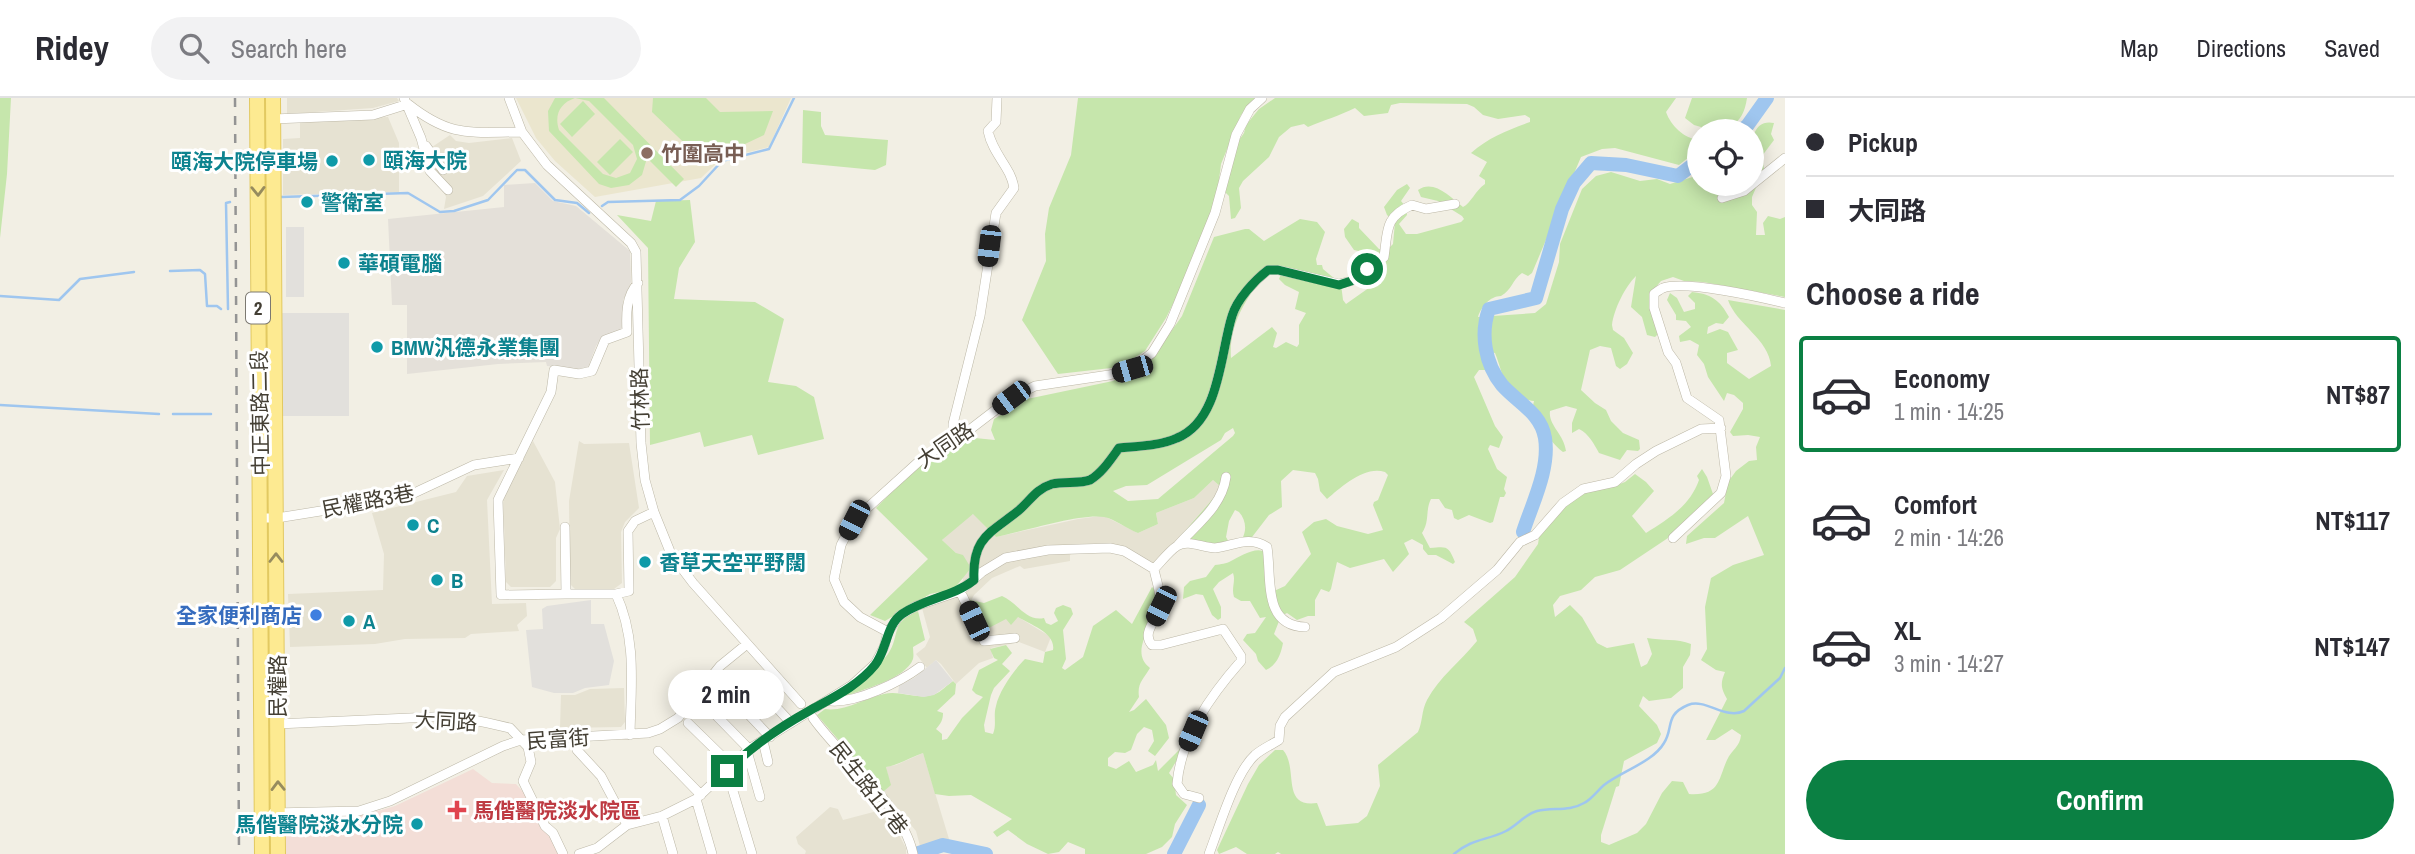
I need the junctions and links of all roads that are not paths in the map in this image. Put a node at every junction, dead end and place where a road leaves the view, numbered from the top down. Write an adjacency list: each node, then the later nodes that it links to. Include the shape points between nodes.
1 (257, 98): 22 (main road, 中正東路二段 / 2, one-way to 22)
2 (273, 98): 7 (main road, 中正東路二段 / 2)
3 (509, 98): 8 (street, 竹林路)
4 (997, 98): 18 (street, via 996,122 988,131 1014,188 996,213 980,316)
5 (1262, 98): 18 (street, 大同路, via 1250,108 1236,135 1215,214 1170,324 1152,353 1132,369 1035,386)
6 (406, 101): 7 (street, via 373,115); 8 (street, via 429,121 453,131); 9 (street)
7 (273, 119): 23 (main road, 中正東路二段 / 2)
8 (522, 132): 15 (street, 竹林路, via 547,165 631,243)
9 (421, 138): 11 (street); 12 (street, via 430,171)
10 (1785, 158): 13 (street, via 1744,191)
11 (443, 170)
12 (449, 190)
13 (1722, 198)
14 (1455, 204): 28 (street, via 1426,209 1412,205 1400,210 1385,230 1384,257 1351,281 1339,285 1278,270 1268,270 1257,278 1233,313 1210,405 1199,421 1181,437 1119,448 1088,481 1050,484 1037,491 987,535 976,551)
15 (638, 283): 19 (street, via 628,299 627,332 605,340 592,371 554,370 551,392); 21 (street, 竹林路, via 641,443)
16 (1785, 303): 17 (street, via 1699,286 1663,288 1654,294 1654,308 1687,398 1714,415)
17 (1721, 428): 25 (street, via 1726,476 1721,493); 69 (street, via 1701,429 1656,451 1615,482 1583,489 1441,618 1396,647 1334,672 1285,717 1279,740 1248,765)
18 (953, 439): 33 (street, 大同路, via 925,456 854,520 841,545 834,579 844,602)
19 (519, 458): 23 (street, 民權路3巷, via 474,465 412,494); 30 (street, via 498,500 501,595)
20 (1226, 477): 26 (street, via 1224,492 1207,517)
21 (654, 512): 31 (street, via 635,521 628,531 629,591); 35 (street, 竹林路, via 671,554)
22 (261, 518): 23 (street, 民權路3巷); 57 (main road, 民權路 / 2)
23 (276, 518): 45 (main road, 民權路 / 2, one-way to 23)
24 (565, 527): 30 (street)
25 (1673, 538)
26 (1178, 545): 27 (street); 32 (street, via 1217,548 1251,540 1267,547 1276,612 1294,627)
27 (1154, 569): 28 (street, via 1110,548 1048,550 1005,558); 56 (street, via 1161,606 1147,634 1152,645 1223,629 1241,656 1198,718 1178,765 1177,784 1184,794)
28 (974, 580): 29 (street)
29 (960, 591): 33 (street, via 916,606 899,616); 34 (street, via 984,641)
30 (566, 594): 31 (street)
31 (616, 594): 46 (street, via 632,651)
32 (1305, 627)
33 (888, 632): 39 (street, via 875,664)
34 (1016, 638)
35 (747, 644): 40 (street, 竹林路); 46 (street, 民富街, via 720,666 678,718 648,733)
36 (920, 667): 39 (street, via 873,691)
37 (749, 678): 44 (street)
38 (719, 683): 48 (street)
39 (829, 701): 44 (street)
40 (799, 703)
41 (705, 704): 50 (street)
42 (814, 721): 68 (street, 民生路117巷, via 897,817)
43 (688, 723): 53 (street)
44 (791, 723): 48 (street)
45 (277, 724): 49 (street, 大同路, via 484,717 510,728); 58 (main road, 民權路 / 2, one-way to 45)
46 (630, 735): 47 (street, 民富街)
47 (575, 737): 49 (street, 民富街); 60 (street, via 577,750 601,776)
48 (766, 739): 50 (street); 52 (street)
49 (521, 740): 58 (street, 民富街, via 380,805 359,811); 63 (street, via 531,761 523,782)
50 (748, 750): 53 (street); 55 (street)
51 (659, 751): 54 (street)
52 (768, 762)
53 (730, 769): 54 (street); 67 (street)
54 (698, 797): 59 (street); 66 (street)
55 (760, 797)
56 (1199, 798)
57 (262, 813): 58 (street, 民富街); 61 (main road, 民權路 / 2)
58 (278, 813): 62 (main road, 民權路 / 2)
59 (662, 816): 60 (street); 65 (street)
60 (626, 825): 64 (street, via 597,848)
61 (262, 854)
62 (278, 854)
63 (564, 854)
64 (579, 854)
65 (673, 854)
66 (712, 854)
67 (752, 854)
68 (913, 854)
69 (1209, 854)

